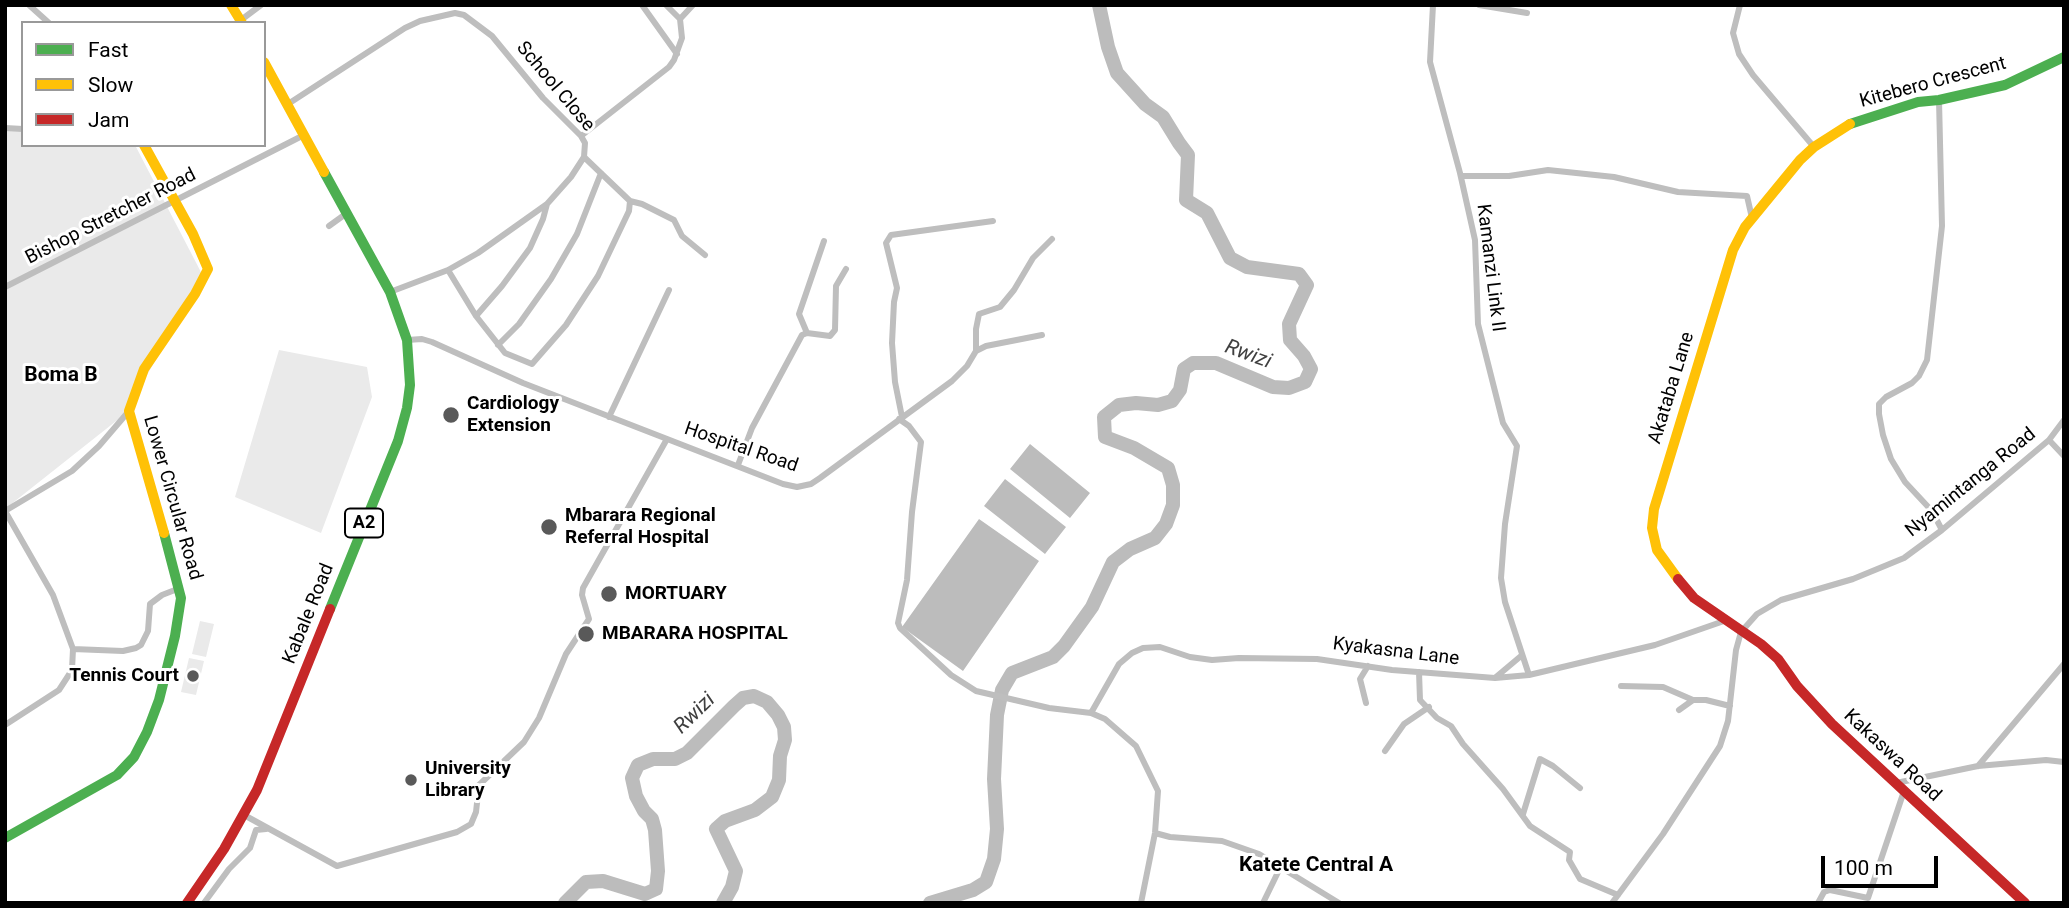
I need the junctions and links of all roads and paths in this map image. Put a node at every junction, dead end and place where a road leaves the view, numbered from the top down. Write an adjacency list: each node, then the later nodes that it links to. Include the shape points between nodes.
1 (29, 5): 14 (street)
2 (231, 5): 13 (street)
3 (237, 5): 13 (street)
4 (261, 5): 13 (street)
5 (642, 5): 15 (street)
6 (666, 5): 12 (street)
7 (693, 5): 12 (street)
8 (1433, 5): 26 (street, Kamanzi Link II, via 1430,62)
9 (1479, 5): 11 (street)
10 (1741, 5): 23 (street, via 1733,33 1738,54)
11 (1527, 13)
12 (680, 19): 15 (street, via 682,38)
13 (241, 20)
14 (47, 21)
15 (677, 54): 21 (street, via 669,67)
16 (2064, 57): 18 (street, Kitebero Crescent, via 2005,85)
17 (266, 66): 19 (street, A2)
18 (1939, 100): 23 (street, Kitebero Crescent, via 1867,117 1842,127); 57 (street, via 1942,226 1927,360 1912,383 1879,404 1879,414 1891,458)
19 (288, 104): 20 (street, A2); 21 (street, School Close, via 405,28 455,13 492,36 543,98)
20 (304, 135): 28 (street, Bishop Stretcher Road); 30 (street, Kabale Road / A2)
21 (582, 136): 24 (street, School Close)
22 (146, 147): 28 (street)
23 (1814, 147): 31 (street, Akataba Lane)
24 (584, 157): 25 (street); 29 (street, School Close)
25 (601, 173): 27 (street); 46 (street, via 577,234 551,279)
26 (1461, 176): 31 (street, via 1548,170 1614,177 1678,192 1747,196); 62 (street, Kamanzi Link II, via 1475,240 1478,324 1503,423 1517,446 1501,578)
27 (631, 201): 36 (street, via 674,220 682,236); 46 (street, via 598,275 539,357 532,364 505,353)
28 (174, 202): 39 (street, Bishop Stretcher Road); 48 (street, Lower Circular Road, via 208,272 144,369)
29 (547, 204): 38 (street, School Close); 42 (street, via 530,248)
30 (347, 212): 33 (street); 41 (street, Kabale Road / A2)
31 (1752, 218): 59 (street, Akataba Lane, via 1733,250 1652,528 1657,550 1670,570 1694,598)
32 (993, 221): 50 (street, via 887,239 897,288 892,342)
33 (329, 226)
34 (1052, 239): 47 (street, via 1033,258 1000,307 979,314)
35 (824, 241): 43 (street, via 799,314)
36 (705, 255)
37 (846, 268): 43 (street, via 836,286 835,330 830,336)
38 (448, 270): 41 (street, School Close); 42 (street)
39 (5, 287)
40 (669, 290): 49 (street)
41 (390, 292): 45 (street, Kabale Road / A2)
42 (476, 316): 46 (street)
43 (807, 333): 55 (street, via 752,428)
44 (1042, 335): 47 (street)
45 (407, 340): 49 (street, Hospital Road, via 432,342); 82 (street, Kabale Road / A2, via 410,385 398,441)
46 (498, 345)
47 (976, 351): 50 (street, Hospital Road, via 952,380)
48 (129, 411): 56 (street, via 72,471); 58 (street, Lower Circular Road)
49 (610, 417): 52 (street, Hospital Road)
50 (900, 418): 55 (street, Hospital Road, via 811,484 783,484); 74 (street, via 916,434 921,449 898,623 909,638 968,687)
51 (2064, 420): 53 (street, Nyamintanga Road)
52 (667, 439): 55 (street, Hospital Road); 83 (street, via 583,588 589,620 566,654 524,742 479,785 471,824 337,866)
53 (2049, 440): 54 (street); 57 (street, Nyamintanga Road)
54 (2064, 456)
55 (738, 465)
56 (5, 511): 61 (street, via 52,595)
57 (1942, 530): 60 (street, Nyamintanga Road, via 1904,558 1781,600 1757,614)
58 (180, 588): 61 (street, via 150,604 148,631 141,645 123,651); 85 (street, Lower Circular Road, via 170,662 134,757 117,775)
59 (1724, 621): 60 (street, Akataba Lane); 66 (street, Kyakasna Lane, via 1655,645)
60 (1741, 632): 71 (street); 79 (street, Kakaswa Road, via 1777,659 1832,724)
61 (73, 649): 75 (street, via 72,670 60,690)
62 (1521, 656): 66 (street, Kamanzi Link II); 67 (street)
63 (2064, 664): 78 (street)
64 (1368, 666): 65 (street, Kyakasna Lane); 70 (street, via 1360,679); 74 (street, Kyakasna Lane, via 1317,659 1212,660 1160,647 1143,648 1119,664)
65 (1419, 672): 67 (street, Kyakasna Lane); 72 (street, via 1420,700)
66 (1529, 675): 67 (street, Kyakasna Lane)
67 (1495, 678)
68 (1621, 686): 69 (street, via 1663,687)
69 (1693, 700): 71 (street); 73 (street)
70 (1366, 703)
71 (1730, 706): 88 (street, via 1720,746)
72 (1429, 708): 76 (street, via 1404,724); 81 (street, via 1451,726)
73 (1679, 710)
74 (1091, 713): 84 (street, via 1123,732 1146,762 1158,790)
75 (5, 725)
76 (1385, 751)
77 (2064, 762): 78 (street)
78 (1978, 766): 79 (street)
79 (1900, 787): 96 (street, via 1868,898 1830,890); 97 (street, Kakaswa Road)
80 (1580, 788): 81 (street, via 1540,759)
81 (1523, 814): 88 (street, via 1530,826 1570,852 1569,860 1580,879)
82 (244, 815): 83 (street); 89 (street, Kabale Road / A2)
83 (268, 829): 90 (street, via 256,830 250,848)
84 (1155, 833): 86 (street, via 1222,841); 91 (street)
85 (5, 838)
86 (1281, 866): 87 (street); 92 (street)
87 (1325, 894): 93 (street); 94 (street)
88 (1618, 895): 95 (street)
89 (187, 903)
90 (204, 903)
91 (1140, 903)
92 (1263, 903)
93 (1324, 903)
94 (1339, 903)
95 (1612, 903)
96 (1818, 903)
97 (2025, 903)

